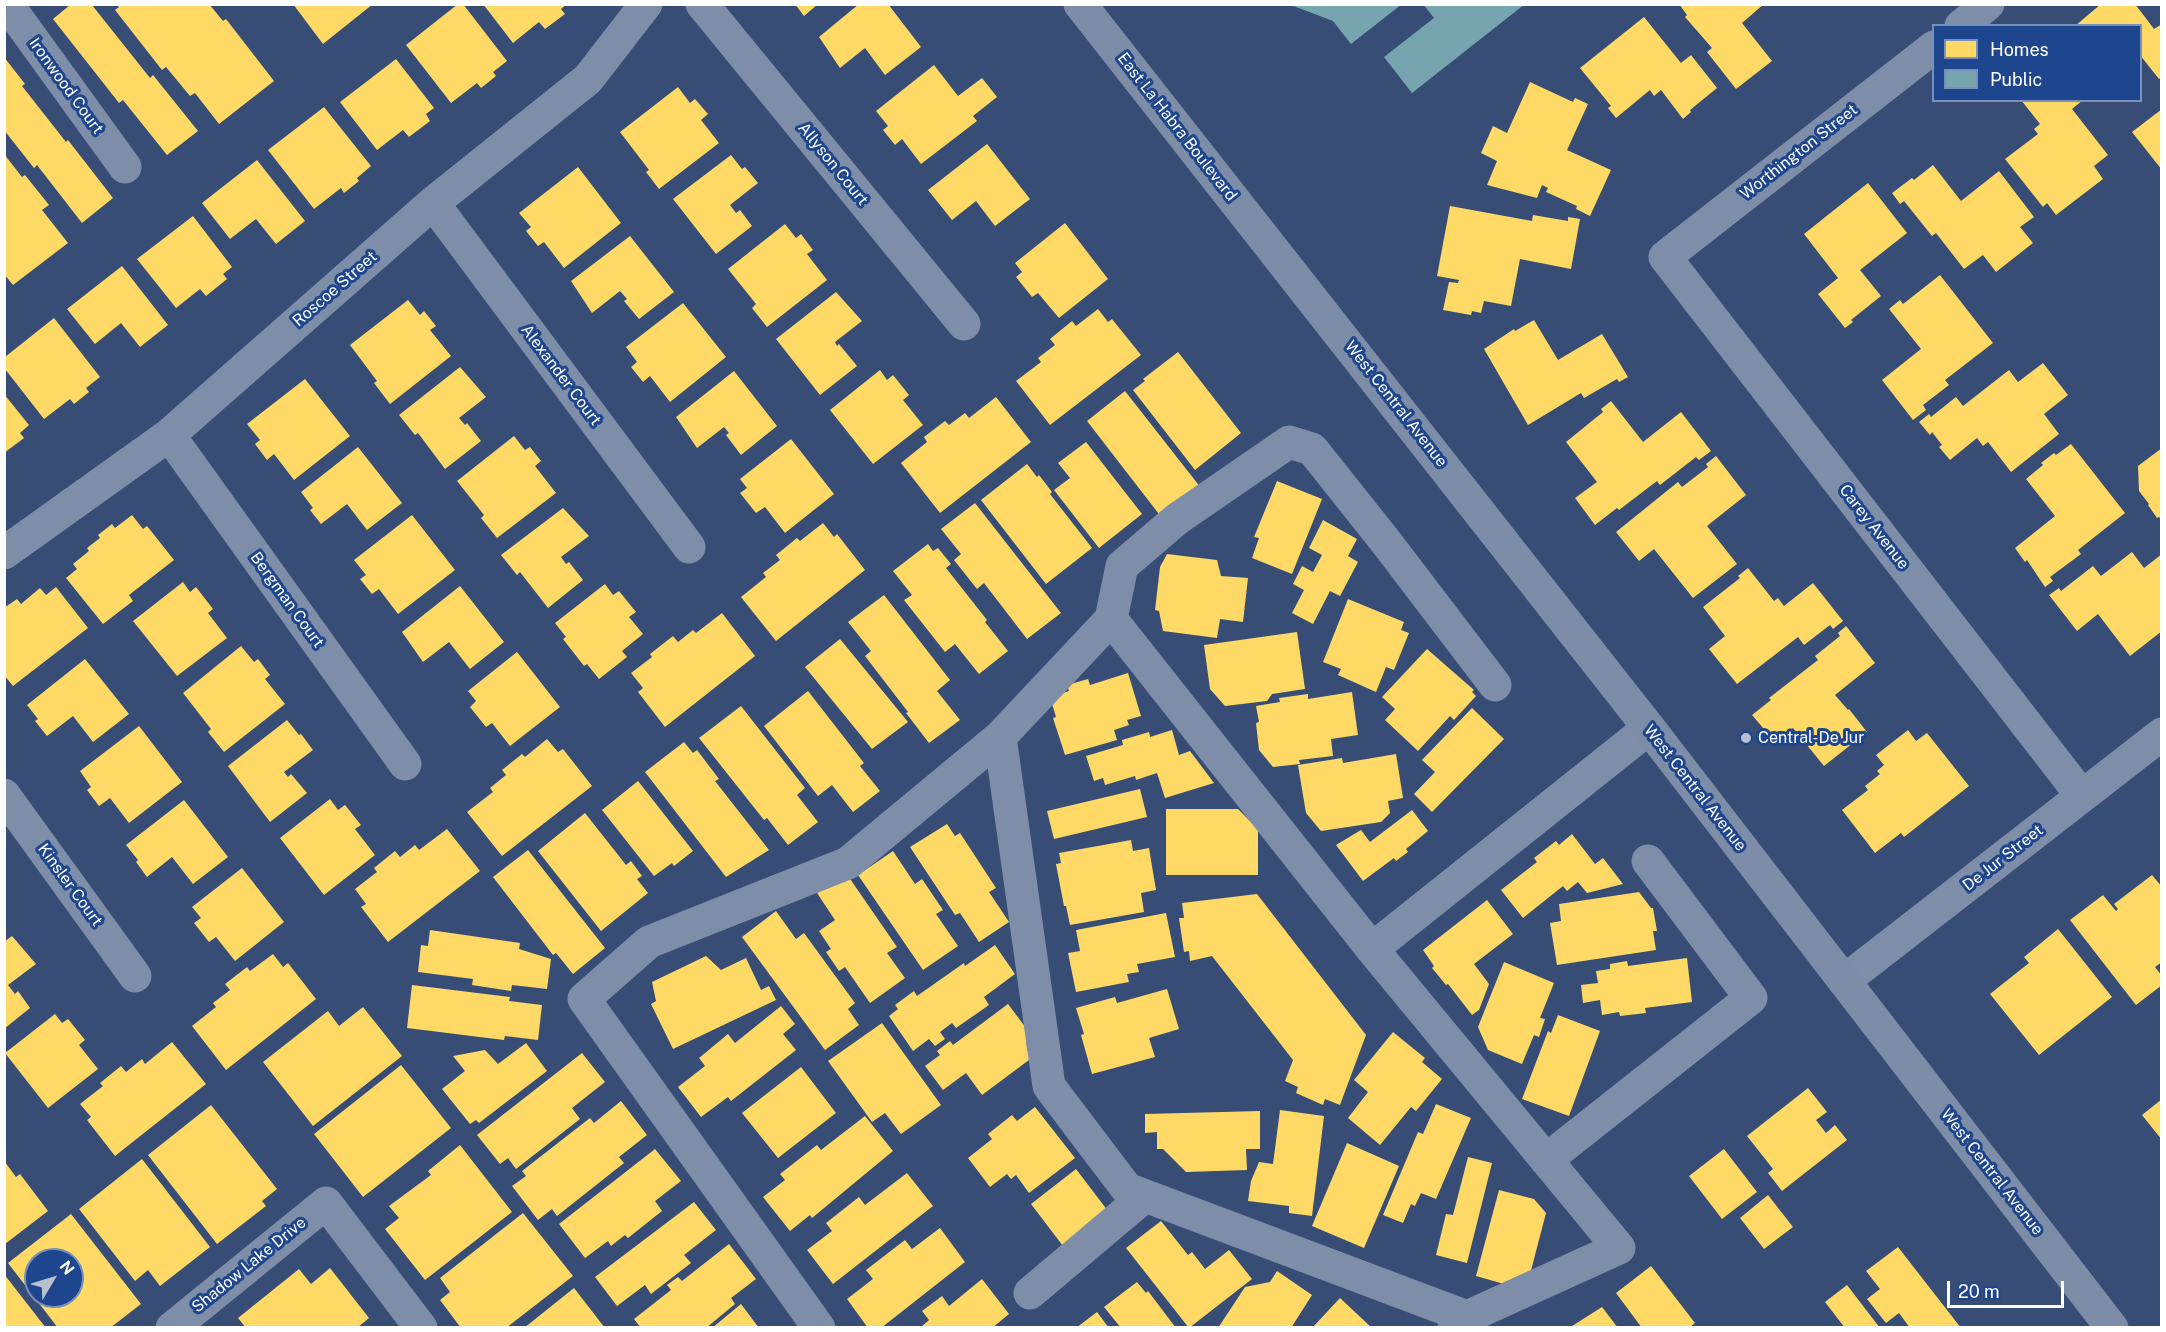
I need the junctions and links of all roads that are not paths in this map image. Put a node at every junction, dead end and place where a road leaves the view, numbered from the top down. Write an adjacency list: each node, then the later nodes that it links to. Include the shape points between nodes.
1 (7, 4): 8 (street, Ironwood Court)
2 (646, 4): 9 (street, Roscoe Street, via 588,79)
3 (702, 4): 12 (street, Allyson Court)
4 (1080, 4): 10 (main road, East La Habra Boulevard)
5 (1988, 4): 6 (street)
6 (1963, 24)
7 (1932, 49): 11 (street, Worthington Street)
8 (124, 167)
9 (433, 203): 13 (street, Roscoe Street); 14 (street, Alexander Court)
10 (1274, 250): 18 (main road, West Central Avenue)
11 (1665, 257): 23 (street, Carey Avenue)
12 (964, 324)
13 (169, 435): 15 (street, Roscoe Street); 21 (street, Bergman Court)
14 (689, 547)
15 (4, 553)
16 (1111, 620): 17 (street, via 1122,566 1177,519 1288,442 1312,448); 20 (street); 25 (street)
17 (1495, 685)
18 (1648, 728): 25 (street); 27 (main road, West Central Avenue)
19 (2162, 734): 23 (street, De Jur Street)
20 (1000, 737): 29 (street, via 1050,1086 1127,1189); 34 (street, via 848,863 649,942 584,999)
21 (405, 764)
22 (4, 795): 26 (street, Kinsler Court)
23 (2082, 796): 27 (street, De Jur Street)
24 (1648, 861): 28 (street, via 1751,998)
25 (1372, 949): 28 (street)
26 (135, 976)
27 (1844, 981): 35 (main road, West Central Avenue)
28 (1546, 1160): 31 (street, via 1619,1248)
29 (1145, 1196): 30 (street); 31 (street)
30 (1030, 1293)
31 (1460, 1322)
32 (172, 1328): 33 (street, Shadow Lake Drive, via 326,1203)
33 (421, 1328)
34 (819, 1328)
35 (2112, 1328)

